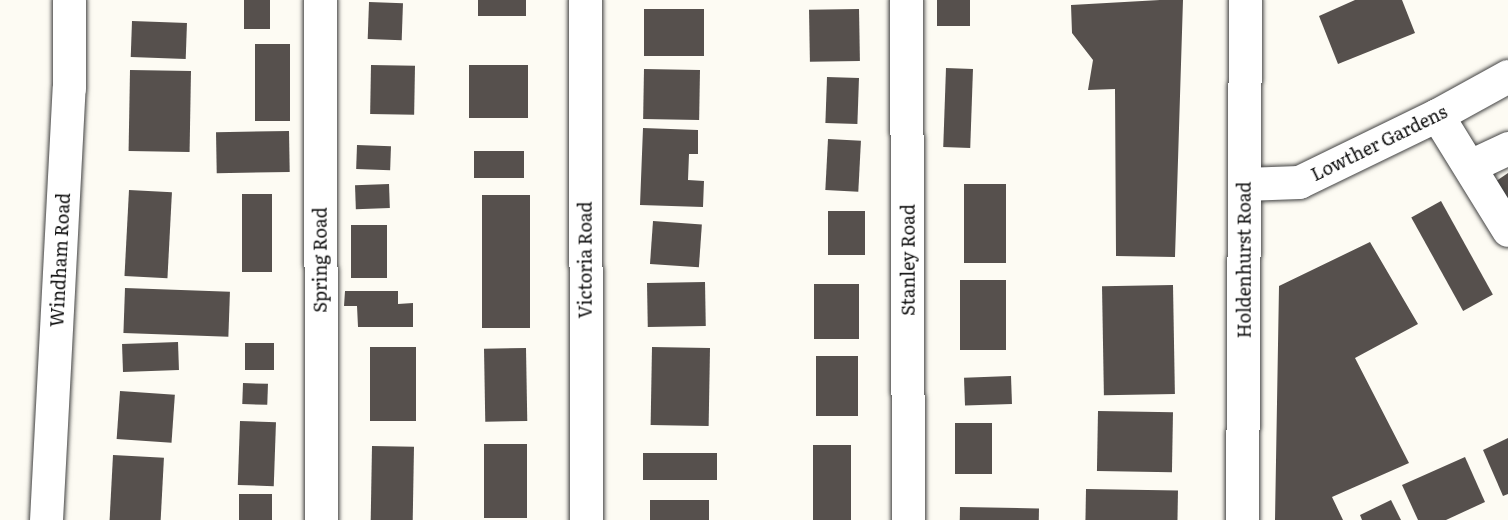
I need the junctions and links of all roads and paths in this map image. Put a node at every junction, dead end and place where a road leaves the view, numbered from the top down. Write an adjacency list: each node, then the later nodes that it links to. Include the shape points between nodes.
1 (69, 0): 12 (street, Windham Road, via 69,88)
2 (320, 0): 13 (street, Spring Road)
3 (585, 0): 14 (street, Victoria Road)
4 (906, 0): 15 (street, Stanley Road)
5 (1245, 0): 10 (street, Holdenhurst Road)
6 (1508, 76): 7 (street, Lowther Gardens)
7 (1437, 115): 9 (street); 10 (street, Lowther Gardens, via 1299,182)
8 (1508, 148): 9 (street)
9 (1470, 166): 11 (street)
10 (1244, 184): 16 (street, Holdenhurst Road)
11 (1508, 230)
12 (46, 520)
13 (321, 520)
14 (586, 520)
15 (908, 520)
16 (1242, 520)

